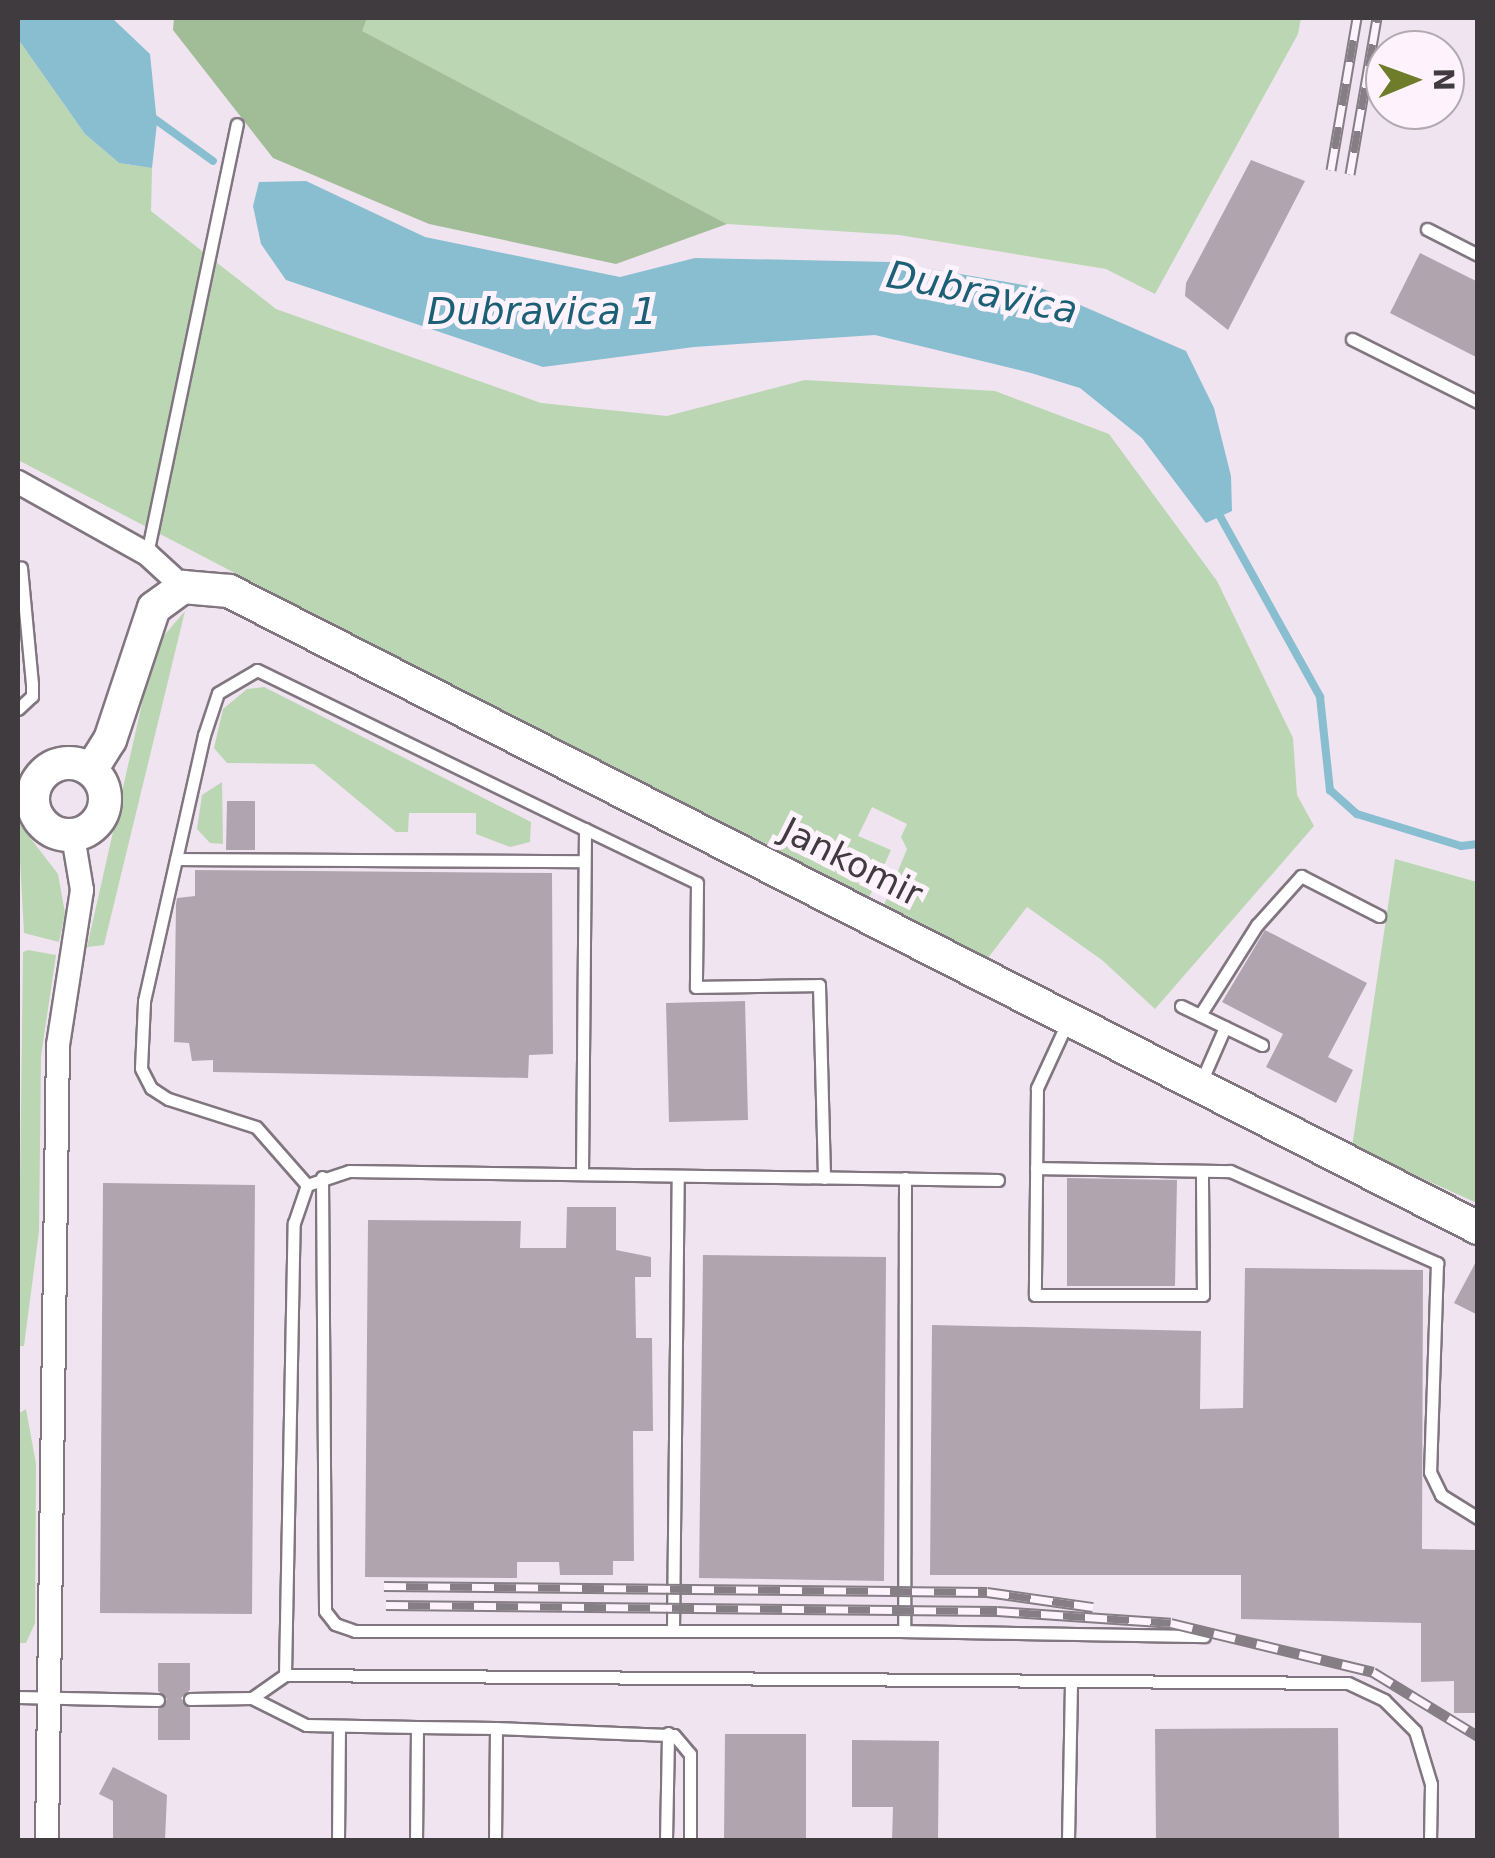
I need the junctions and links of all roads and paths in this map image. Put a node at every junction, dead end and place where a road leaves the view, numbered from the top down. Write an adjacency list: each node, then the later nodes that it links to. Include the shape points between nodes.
1 (237, 124): 7 (lane)
2 (1427, 229): 3 (lane)
3 (1478, 255)
4 (1352, 339): 5 (lane)
5 (1478, 402)
6 (18, 482): 7 (street)
7 (148, 554): 9 (street)
8 (21, 568): 10 (lane, via 32,696)
9 (184, 587): 11 (street, via 150,615 110,740); 20 (street, Jankomir, via 246,597)
10 (18, 709)
11 (91, 770): 12 (street, via 72,763 50,768); 14 (street, via 102,783 105,808 92,828)
12 (25, 793): 14 (street, via 47,828)
13 (584, 829): 15 (lane, via 256,670 218,694); 16 (lane); 29 (lane, via 697,883 696,987 819,985)
14 (74, 836): 41 (street, via 82,890 58,1045)
15 (176, 859): 16 (lane); 32 (lane, via 144,1000 141,1068 151,1088 168,1100 256,1128)
16 (584, 861): 26 (lane)
17 (1379, 916): 19 (lane, via 1301,876 1257,925)
18 (1181, 1006): 19 (lane)
19 (1200, 1015): 21 (lane)
20 (1069, 1019): 23 (street, Jankomir); 24 (lane, via 1038,1088)
21 (1225, 1027): 22 (lane); 23 (lane)
22 (1262, 1044)
23 (1200, 1086): 33 (street, Jankomir)
24 (1036, 1168): 25 (lane); 25 (lane, via 1035,1295 1203,1295)
25 (1202, 1171): 34 (lane, via 1230,1171 1436,1263 1430,1472 1442,1495)
26 (582, 1174): 27 (lane); 28 (lane, via 349,1171)
27 (678, 1176): 29 (lane); 35 (lane)
28 (322, 1177): 32 (lane); 35 (lane, via 325,1611 335,1624 354,1631)
29 (824, 1178): 30 (lane)
30 (905, 1178): 31 (lane); 36 (lane)
31 (998, 1180)
32 (307, 1185): 38 (lane, via 294,1222)
33 (1478, 1228)
34 (1478, 1518)
35 (673, 1630): 36 (lane)
36 (904, 1631): 37 (lane)
37 (1204, 1636)
38 (284, 1675): 39 (lane); 42 (lane)
39 (1071, 1684): 55 (lane); 56 (lane, via 1348,1683 1384,1700 1414,1732 1431,1784)
40 (18, 1697): 41 (lane)
41 (49, 1698): 44 (lane); 49 (street)
42 (252, 1698): 43 (lane); 45 (lane, via 289,1720)
43 (190, 1699)
44 (158, 1700)
45 (338, 1726): 46 (lane); 50 (lane)
46 (418, 1727): 47 (lane); 51 (lane)
47 (496, 1728): 48 (lane); 52 (lane)
48 (668, 1733): 53 (lane); 54 (lane, via 690,1754)
49 (47, 1840)
50 (338, 1840)
51 (416, 1840)
52 (496, 1840)
53 (666, 1840)
54 (690, 1840)
55 (1068, 1840)
56 (1430, 1840)

